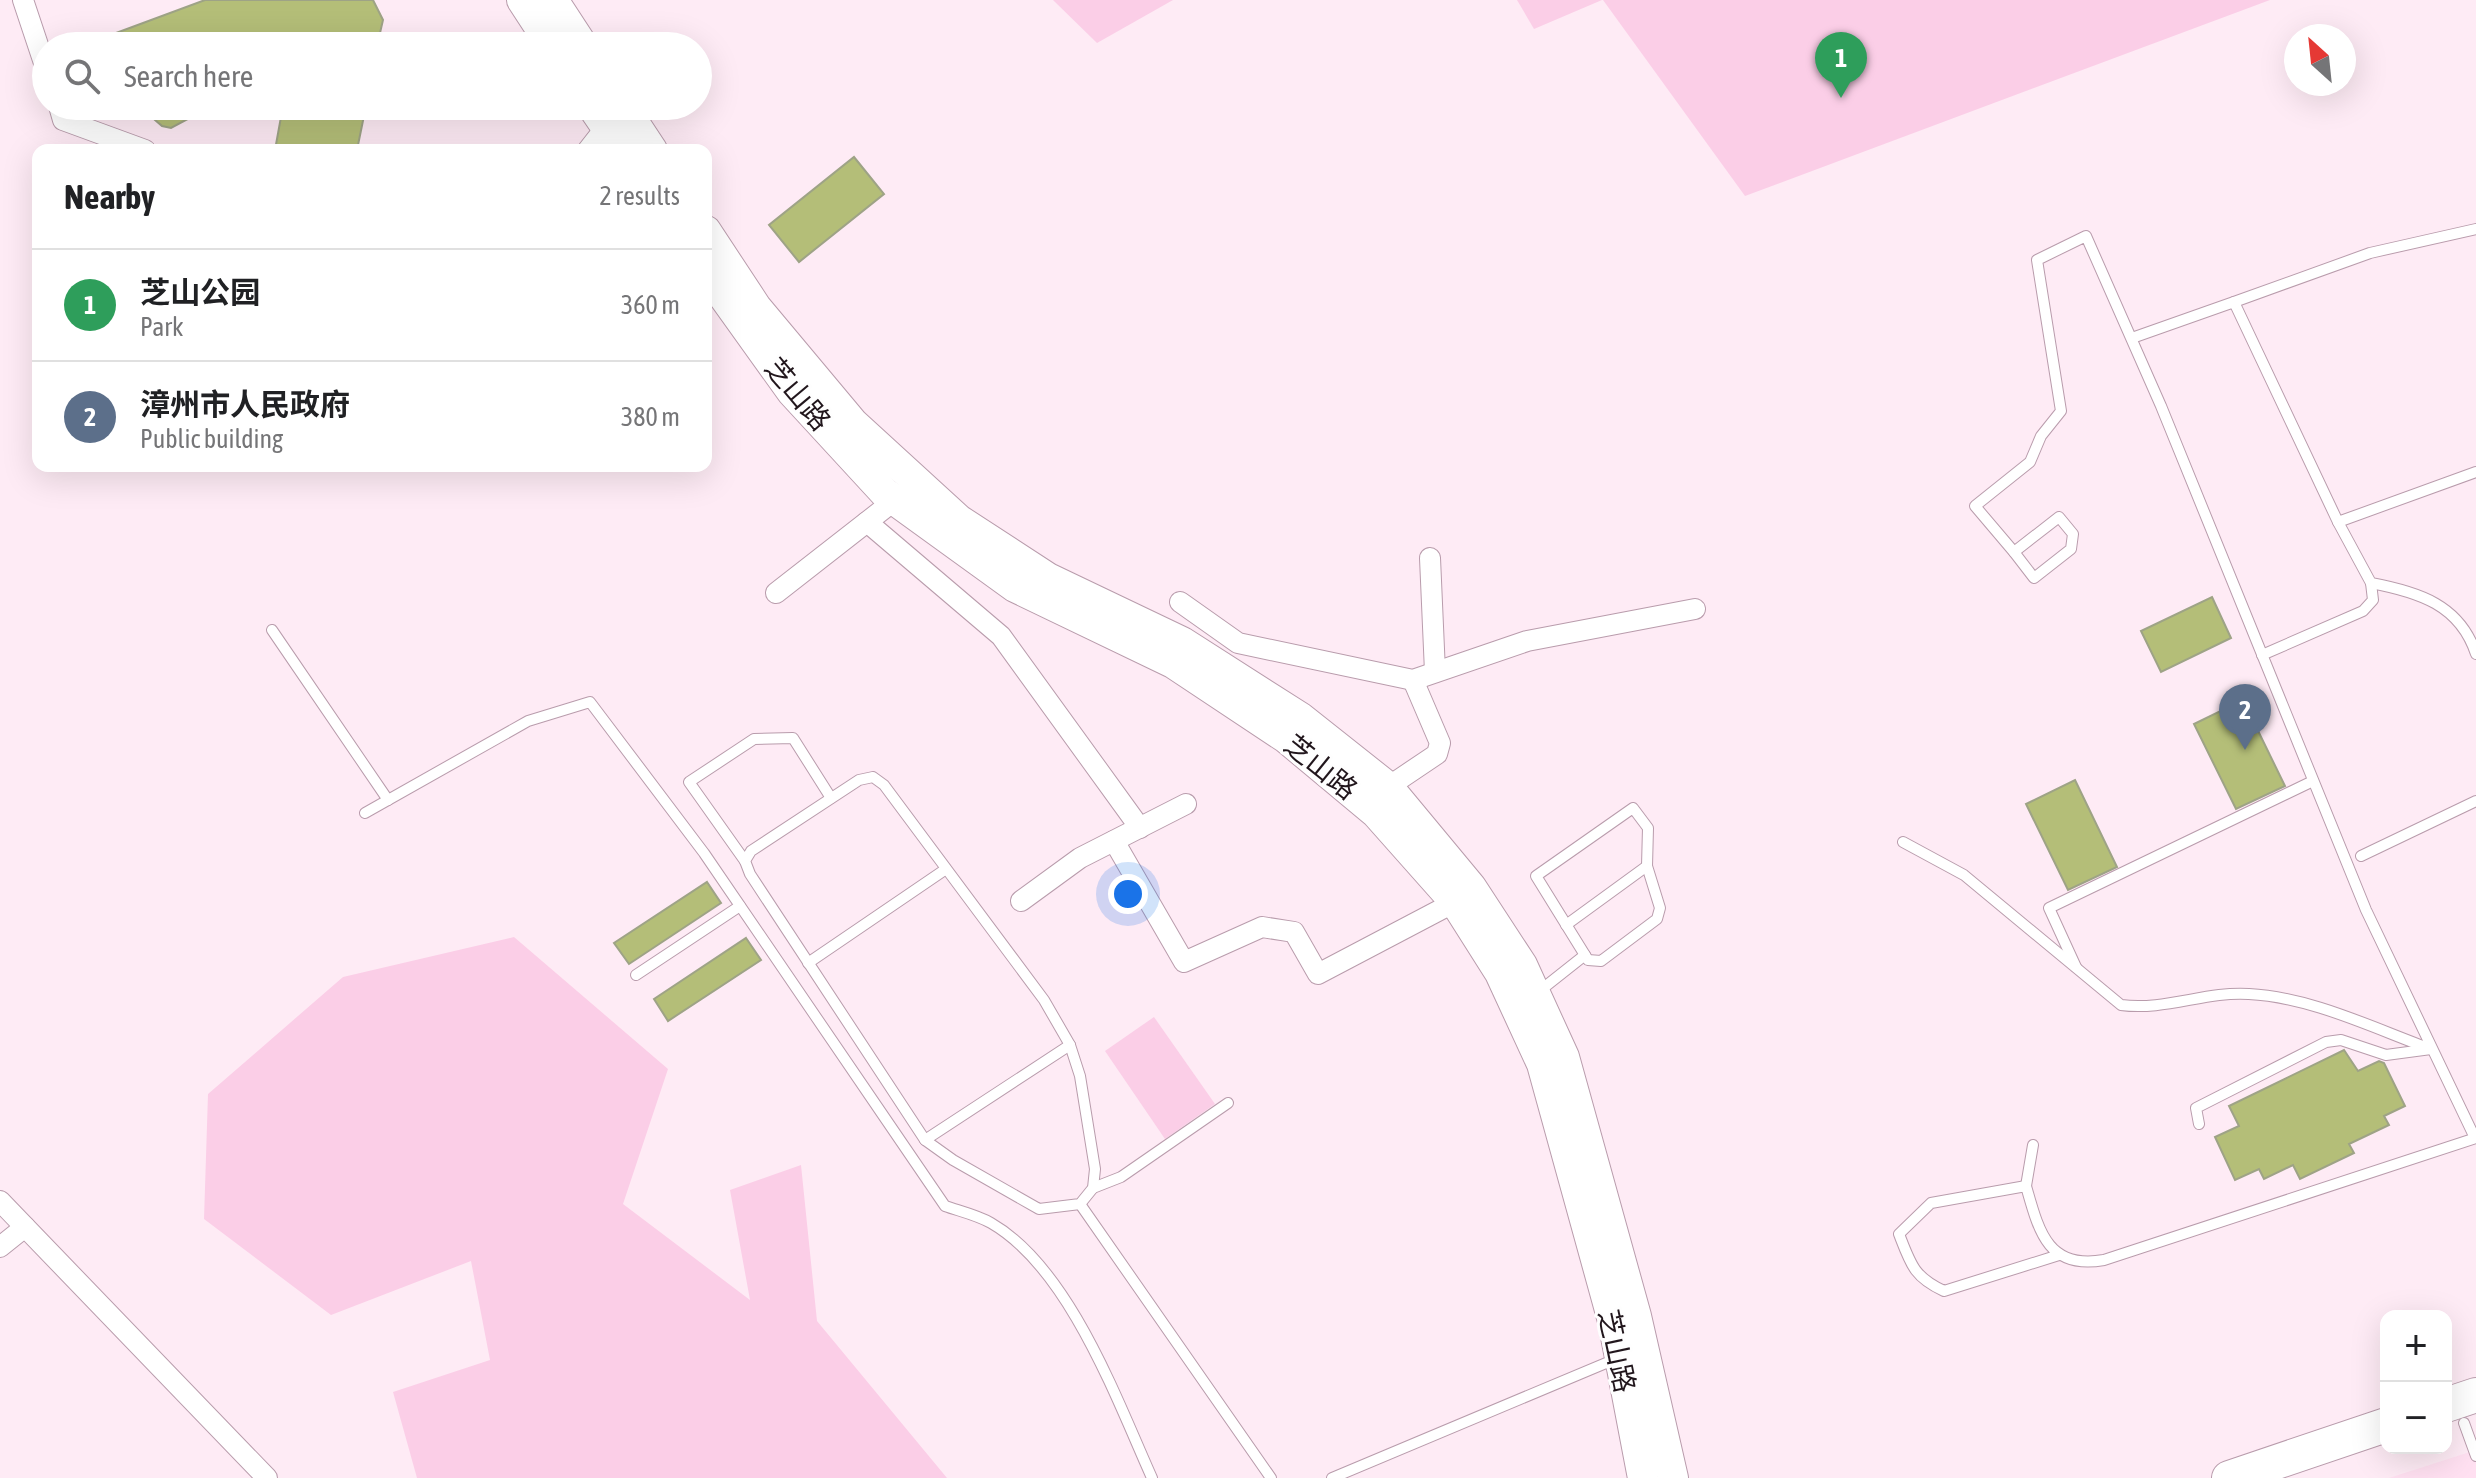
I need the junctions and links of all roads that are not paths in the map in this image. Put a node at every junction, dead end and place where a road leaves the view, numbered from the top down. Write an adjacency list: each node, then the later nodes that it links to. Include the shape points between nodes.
1 (23, 0): 4 (street)
2 (522, 0): 5 (main road)
3 (553, 0): 6 (main road)
4 (34, 32)
5 (543, 32)
6 (574, 32)
7 (63, 120): 9 (street)
8 (606, 128): 10 (main road)
9 (129, 144)
10 (639, 144)
11 (2476, 229): 14 (lane, via 2370,253)
12 (712, 240): 32 (main road, via 756,307 853,423 959,520 1048,578 1182,642 1301,718)
13 (712, 280): 17 (main road, 芝山路, via 792,392)
14 (2234, 302): 15 (lane); 19 (lane)
15 (2132, 338): 20 (lane, via 2086,236 2037,260 2061,411 2041,436 2030,462 1975,506); 28 (lane)
16 (2476, 472): 19 (lane)
17 (895, 500): 18 (street); 46 (main road, 芝山路, via 1015,587 1173,663 1286,738 1376,813)
18 (867, 522): 23 (street); 38 (street, via 1001,636)
19 (2338, 522): 22 (lane)
20 (2014, 552): 20 (lane, via 2059,517 2073,534 2071,549 2034,578)
21 (1430, 558): 29 (street)
22 (2371, 583): 27 (lane, via 2444,607 2468,630); 28 (lane, via 2373,600 2363,611)
23 (776, 593)
24 (1180, 602): 30 (street, via 1238,643)
25 (1695, 609): 29 (street, via 1527,641)
26 (272, 630): 34 (lane)
27 (2476, 654)
28 (2262, 655): 31 (lane)
29 (1435, 672): 30 (street)
30 (1413, 680): 32 (street, via 1440,743 1437,754)
31 (2313, 781): 51 (lane, via 2049,908); 55 (lane)
32 (1388, 787): 53 (main road, via 1471,887)
33 (831, 798): 42 (lane, via 751,851); 42 (lane, via 793,738 754,739 689,782); 44 (lane, via 873,777)
34 (388, 800): 37 (lane); 47 (lane, via 528,721 590,702)
35 (2476, 801): 41 (lane)
36 (1186, 804): 38 (street)
37 (365, 813)
38 (1140, 828): 39 (street)
39 (1114, 841): 45 (street, via 1080,858); 46 (street, via 1184,962 1262,927 1294,932 1318,974)
40 (1903, 842): 51 (lane, via 1964,875)
41 (2361, 856)
42 (745, 861): 50 (lane)
43 (1647, 866): 48 (lane); 48 (lane, via 1648,828 1633,808 1536,876); 49 (lane, via 1660,908 1657,919 1601,961)
44 (946, 869): 50 (lane); 54 (lane, via 1044,1000)
45 (1021, 901)
46 (1455, 902): 68 (main road, 芝山路, via 1500,973 1542,1064)
47 (740, 906): 52 (lane); 74 (lane, via 945,1206 991,1223 1042,1267 1083,1329)
48 (1566, 925): 49 (lane)
49 (1585, 955): 53 (lane)
50 (808, 963): 59 (lane)
51 (2079, 973): 55 (lane, via 2121,1005 2149,1008 2246,993 2288,998)
52 (636, 975)
53 (1535, 994): 78 (main road, via 1564,1057 1636,1316)
54 (1070, 1045): 59 (lane); 62 (lane, via 1095,1169)
55 (2431, 1049): 57 (lane, via 2386,1055 2341,1040 2326,1042 2196,1108); 58 (lane)
56 (1228, 1103): 62 (lane, via 1121,1177)
57 (2199, 1124)
58 (2475, 1138): 67 (lane, via 2104,1260 2080,1264)
59 (925, 1140): 64 (lane, via 1039,1209)
60 (2033, 1145): 61 (lane)
61 (2026, 1186): 67 (lane, via 2041,1233); 67 (lane, via 1931,1203 1899,1234 1910,1263 1922,1280 1944,1291)
62 (1093, 1188): 64 (lane)
63 (0, 1201): 65 (street)
64 (1080, 1204): 75 (lane)
65 (25, 1227): 66 (street); 73 (street)
66 (0, 1247)
67 (2059, 1255)
68 (1620, 1358): 76 (lane); 77 (main road, 芝山路)
69 (2462, 1414): 72 (lane)
70 (2380, 1427): 79 (main road)
71 (2380, 1450): 80 (main road)
72 (2476, 1456)
73 (267, 1478)
74 (1152, 1478)
75 (1271, 1478)
76 (1332, 1478)
77 (1643, 1478)
78 (1673, 1478)
79 (2229, 1478)
80 (2293, 1478)

